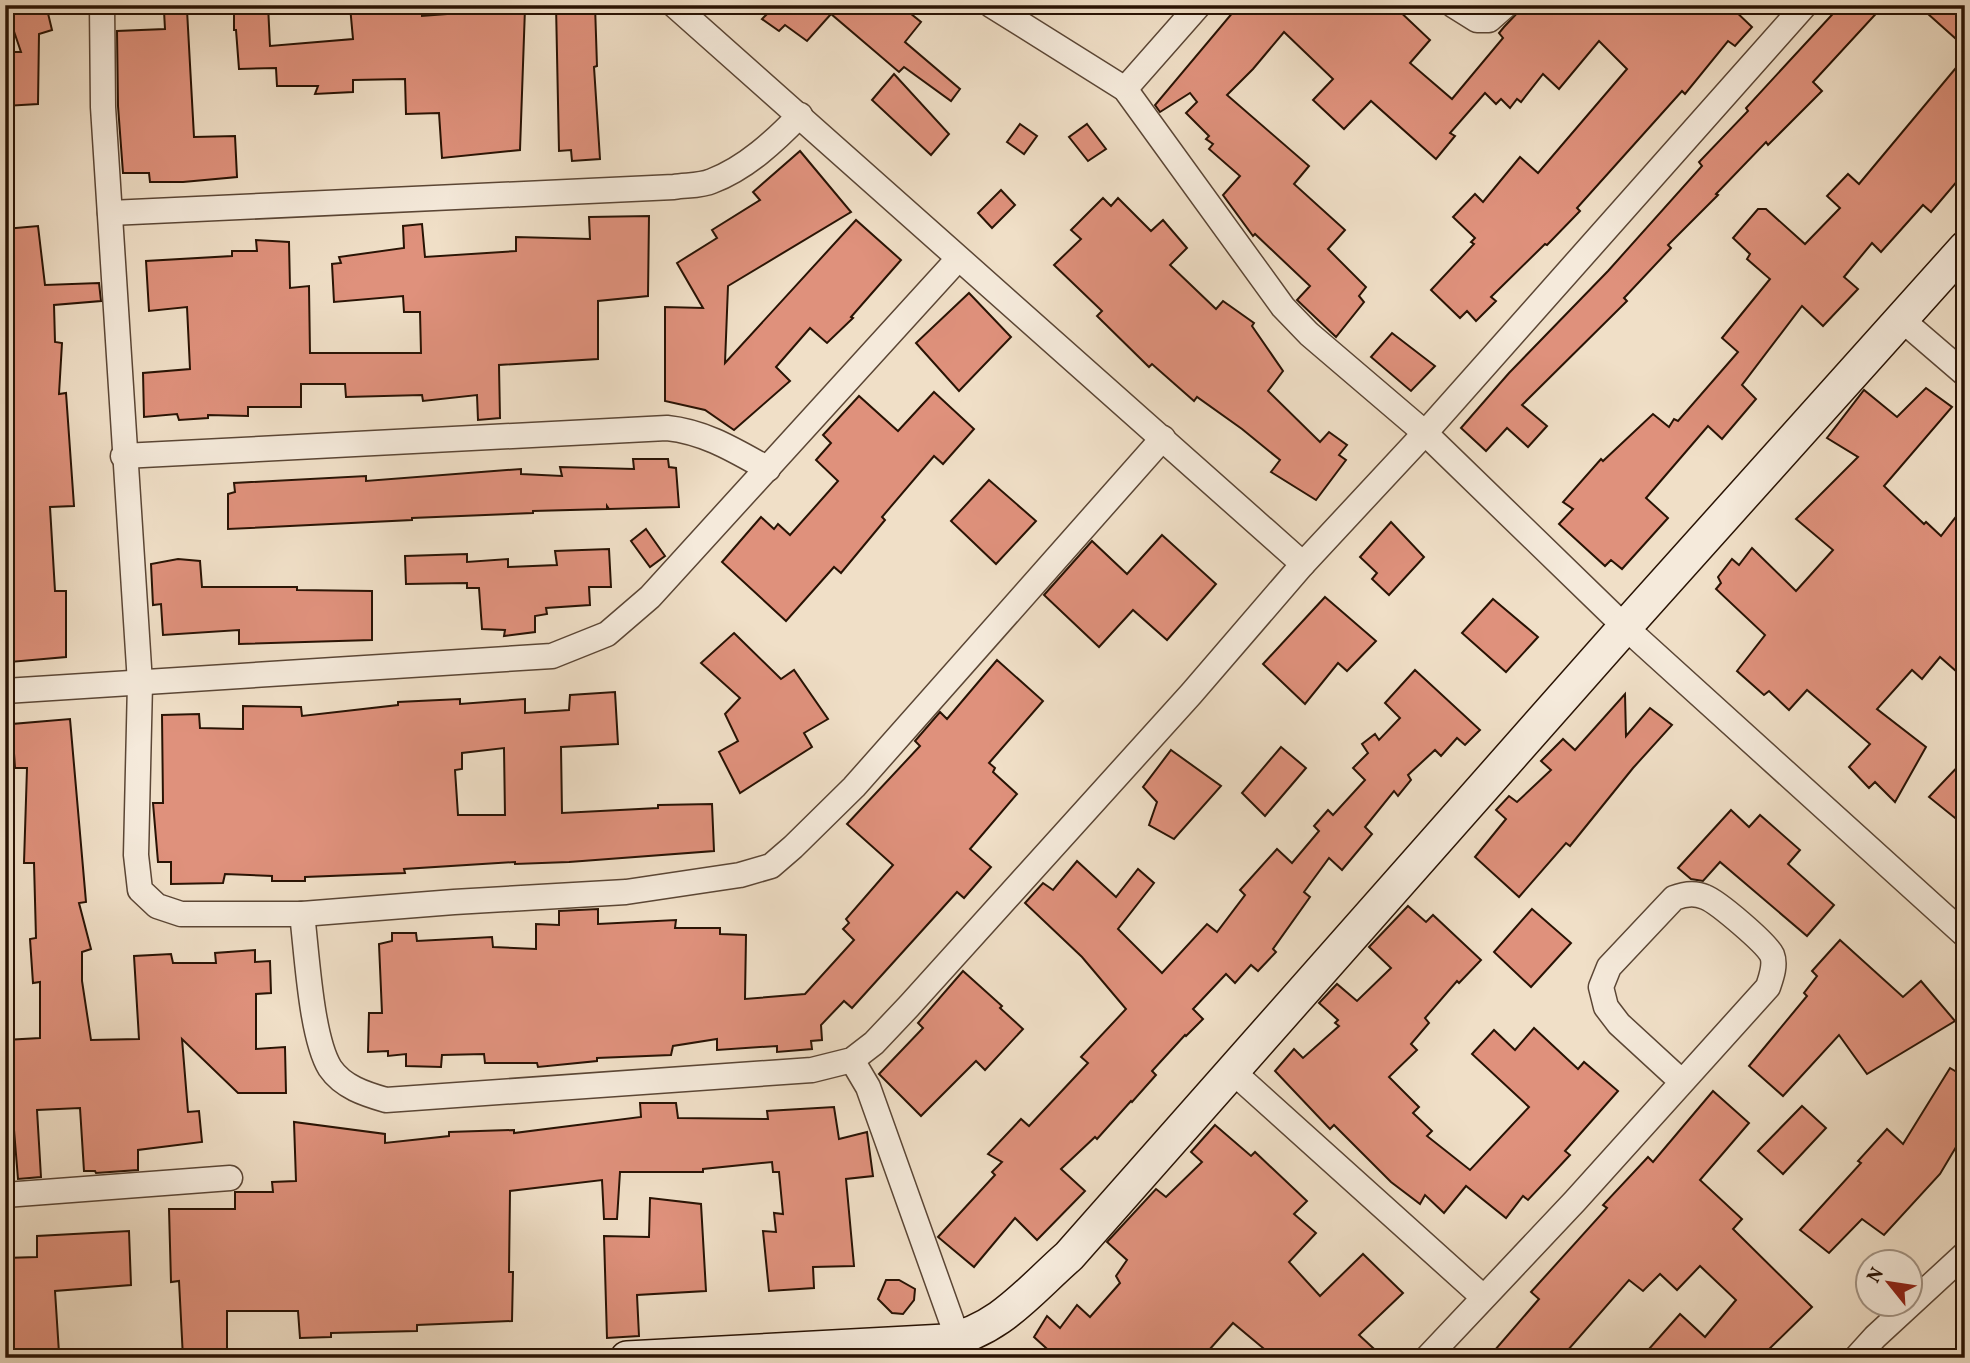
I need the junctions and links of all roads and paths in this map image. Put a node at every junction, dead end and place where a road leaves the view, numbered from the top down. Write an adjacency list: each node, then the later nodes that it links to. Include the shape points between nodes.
1 (102, 5): 10 (street)
2 (674, 5): 9 (street)
3 (991, 5): 8 (street)
4 (1199, 5): 8 (street)
5 (1453, 5): 6 (street, via 1477,20 1489,20)
6 (1506, 5)
7 (1805, 5): 15 (street)
8 (1125, 89): 15 (street, via 1283,307)
9 (800, 115): 10 (street, via 736,170 710,182); 12 (street)
10 (110, 213): 17 (street)
11 (1965, 248): 13 (street)
12 (958, 259): 16 (street); 18 (street)
13 (1902, 319): 14 (street); 20 (street)
14 (1965, 374)
15 (1426, 433): 19 (street); 20 (street)
16 (1163, 438): 19 (street); 23 (street, via 854,786 771,866 626,892)
17 (123, 456): 18 (street, via 667,428 690,430 716,440); 21 (street)
18 (768, 469): 21 (street, via 650,597 607,634 552,656)
19 (1303, 564): 25 (street, via 909,1006)
20 (1625, 627): 24 (street); 26 (street)
21 (140, 683): 22 (street); 23 (street, via 136,855 140,890 157,906 181,914)
22 (5, 691)
23 (302, 914): 25 (street, via 318,1041 331,1069 349,1087 386,1100 812,1070)
24 (1965, 935)
25 (852, 1060): 32 (street, via 868,1087)
26 (1231, 1070): 31 (street); 32 (street, via 1069,1256 998,1320)
27 (1681, 1081): 27 (street, via 1768,987 1773,971 1773,957 1760,940 1706,897 1687,893 1674,898 1609,967 1601,986 1606,1007 1619,1024); 31 (street)
28 (230, 1178): 29 (street)
29 (5, 1195)
30 (1965, 1254): 35 (street)
31 (1483, 1297): 34 (street)
32 (958, 1339): 33 (street)
33 (627, 1358)
34 (1427, 1358)
35 (1856, 1358)

